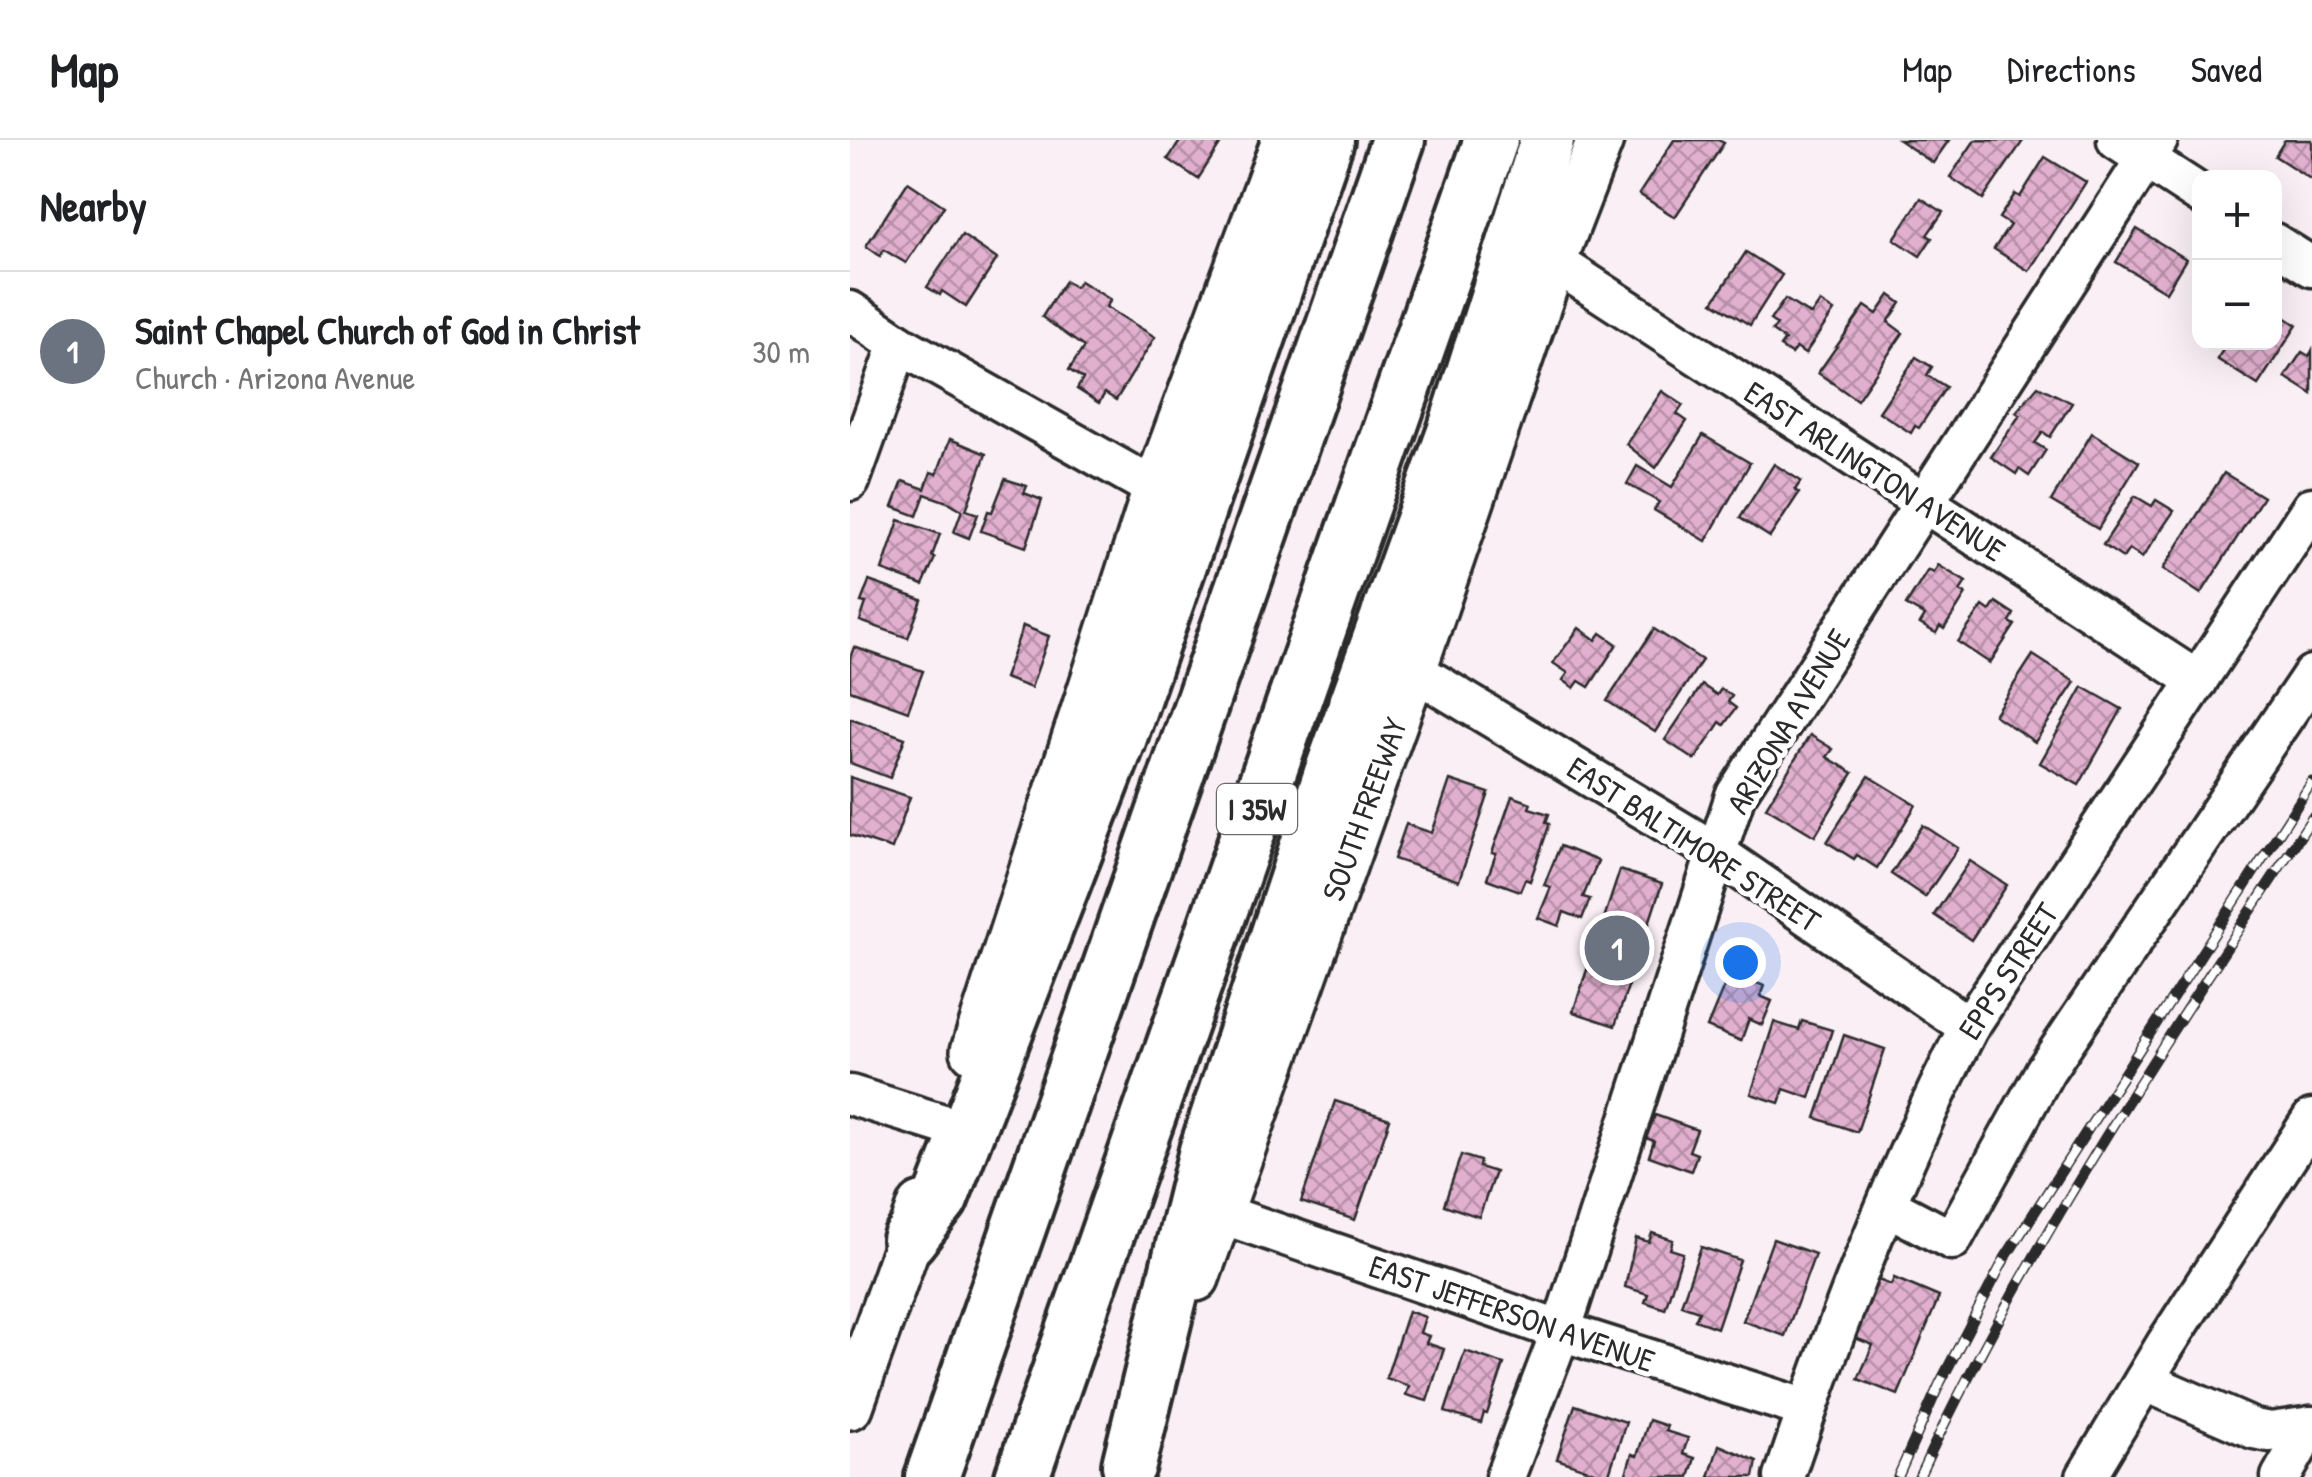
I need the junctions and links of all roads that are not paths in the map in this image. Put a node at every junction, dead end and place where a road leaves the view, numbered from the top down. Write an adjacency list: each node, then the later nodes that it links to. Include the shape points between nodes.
1 (1285, 140): 15 (main road)
2 (1327, 140): 28 (highway, via 1112,759 940,1199)
3 (1398, 140): 35 (highway, I 35W)
4 (1491, 140): 36 (highway, I 35W)
5 (1547, 140): 34 (highway, via 1454,432 1206,1151)
6 (1600, 140): 10 (main road, SOUTH FREEWAY)
7 (2140, 146): 8 (street); 16 (street, ARIZONA AVENUE)
8 (2192, 188)
9 (2282, 248): 11 (street)
10 (1553, 261): 16 (street, EAST ARLINGTON AVENUE); 18 (main road, SOUTH FREEWAY)
11 (2312, 267)
12 (850, 311): 13 (street)
13 (899, 344): 14 (street); 15 (street)
14 (850, 480)
15 (1156, 490): 25 (main road)
16 (1925, 504): 20 (street, EAST ARLINGTON AVENUE); 21 (street, ARIZONA AVENUE, via 1735,796)
17 (2312, 507): 20 (street, EPPS STREET)
18 (1413, 670): 21 (street, EAST BALTIMORE STREET); 27 (main road, SOUTH FREEWAY)
19 (2312, 674): 26 (street, via 2046,1071 1952,1240)
20 (2198, 680): 22 (street, EPPS STREET)
21 (1716, 852): 22 (street, EAST BALTIMORE STREET); 29 (street, ARIZONA AVENUE)
22 (1969, 1028): 26 (street, EPPS STREET, via 1924,1113)
23 (850, 1095): 25 (street)
24 (2312, 1119): 30 (street)
25 (950, 1126): 28 (main road)
26 (1887, 1206): 32 (street, EPPS STREET)
27 (1219, 1213): 29 (street, EAST JEFFERSON AVENUE); 34 (main road, SOUTH FREEWAY)
28 (909, 1240): 31 (main road)
29 (1562, 1331): 32 (street, EAST JEFFERSON AVENUE); 37 (street, ARIZONA AVENUE)
30 (2144, 1381): 33 (street, via 2254,1429); 39 (street)
31 (850, 1406)
32 (1807, 1409): 38 (street, EPPS STREET)
33 (2311, 1426): 40 (street)
34 (1128, 1471)
35 (932, 1477)
36 (1022, 1477)
37 (1505, 1477)
38 (1784, 1477)
39 (2086, 1477)
40 (2281, 1477)

